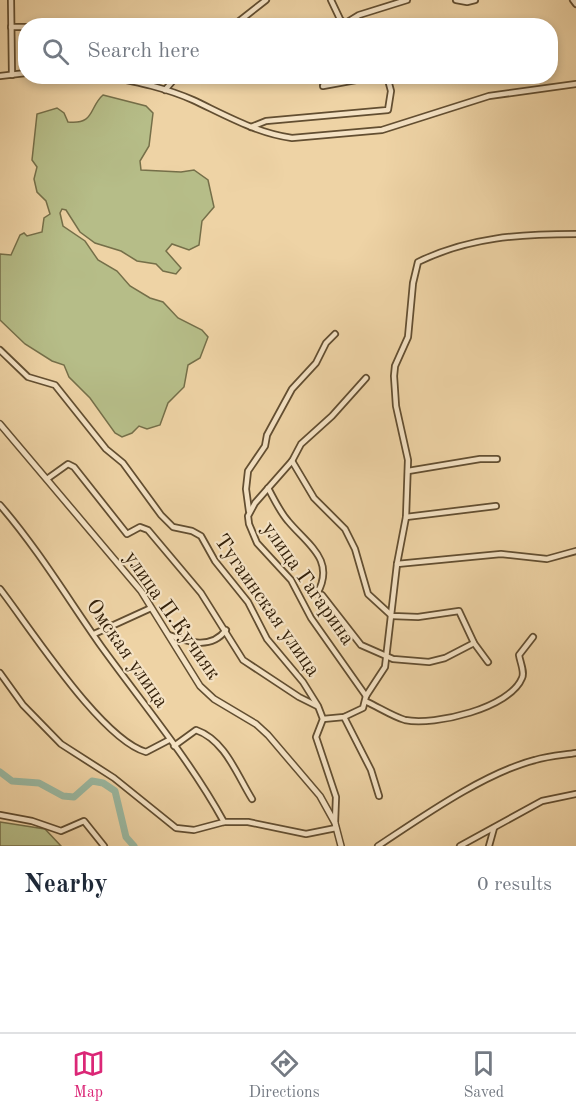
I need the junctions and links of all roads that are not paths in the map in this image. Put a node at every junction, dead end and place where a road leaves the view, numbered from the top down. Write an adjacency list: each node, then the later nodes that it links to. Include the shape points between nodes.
1 (11, 0): 12 (street)
2 (266, 0): 9 (street)
3 (332, 0): 10 (street)
4 (407, 0): 11 (street)
5 (456, 0): 6 (street)
6 (475, 0)
7 (573, 0): 8 (street)
8 (576, 4)
9 (243, 18)
10 (340, 18)
11 (355, 18)
12 (10, 27): 13 (street); 15 (street)
13 (18, 27)
14 (18, 74): 15 (street)
15 (12, 75): 16 (street)
16 (0, 76)
17 (141, 84): 23 (street)
18 (170, 84): 23 (street)
19 (334, 84): 22 (street)
20 (389, 84): 24 (street, via 388,110 266,121)
21 (576, 84): 24 (street, via 489,96 374,131 292,138)
22 (323, 86)
23 (165, 90): 24 (street)
24 (251, 127)
25 (576, 234): 32 (street, via 506,235 418,262 408,337 394,376)
26 (335, 334): 37 (street, via 287,397 265,446 248,471)
27 (0, 350): 53 (street, Тугаинская улица, via 28,377 56,385 106,449 123,463 149,502 173,527 201,537 248,602 267,639)
28 (366, 378): 31 (street, улица Гагарина, via 301,444)
29 (0, 424): 33 (street, улица П.Кучияк)
30 (497, 459): 32 (street)
31 (292, 461): 34 (street, улица Гагарина); 43 (street, via 314,498 345,529 368,594)
32 (408, 471): 38 (street)
33 (47, 479): 42 (street, улица П.Кучияк); 44 (street, via 68,464 127,534 145,526 201,593)
34 (268, 488): 37 (street, улица Гагарина); 49 (street, via 287,521 322,561 325,572 320,595 361,645)
35 (0, 505): 45 (street, Омская улица)
36 (496, 506): 38 (street)
37 (249, 511): 52 (street, улица Гагарина, via 249,524 257,543 291,580 311,618)
38 (406, 517): 40 (street)
39 (576, 551): 40 (street, via 547,559 501,554)
40 (397, 564): 43 (street)
41 (0, 589): 56 (street, via 81,695 122,740 146,752)
42 (151, 608): 45 (street); 46 (street, улица П.Кучияк)
43 (392, 616): 48 (street, via 459,611); 49 (street)
44 (226, 630): 46 (street, via 221,636 196,644); 53 (street, via 243,660)
45 (94, 634): 56 (street, Омская улица)
46 (169, 635): 64 (street, улица П.Кучияк, via 200,686 268,735 320,796)
47 (533, 637): 52 (street, улица Гагарина, via 519,656 522,680 499,703 446,718 418,720 397,717)
48 (474, 643): 49 (street, via 429,662); 50 (street)
49 (387, 655): 52 (street, via 381,676)
50 (488, 663)
51 (0, 673): 63 (street, via 23,705 61,744 114,778 166,822 185,830)
52 (367, 699): 54 (street, via 363,708)
53 (318, 706): 55 (street, Тугаинская улица)
54 (344, 717): 55 (street); 60 (street, via 371,770)
55 (323, 719): 64 (street, Тугаинская улица, via 316,737 336,797)
56 (169, 740): 57 (street, Омская улица)
57 (174, 746): 61 (street, via 196,729 211,738 229,759); 63 (street, Омская улица)
58 (576, 753): 68 (street, via 534,760 496,775)
59 (576, 794): 65 (street, via 542,801)
60 (379, 796)
61 (252, 799)
62 (0, 815): 66 (street, via 32,820 61,831 84,821)
63 (224, 822): 64 (street, via 260,823 306,834)
64 (335, 826): 67 (street, улица П.Кучияк)
65 (494, 828): 69 (street); 70 (street)
66 (104, 846)
67 (341, 846)
68 (378, 846)
69 (460, 846)
70 (489, 846)

